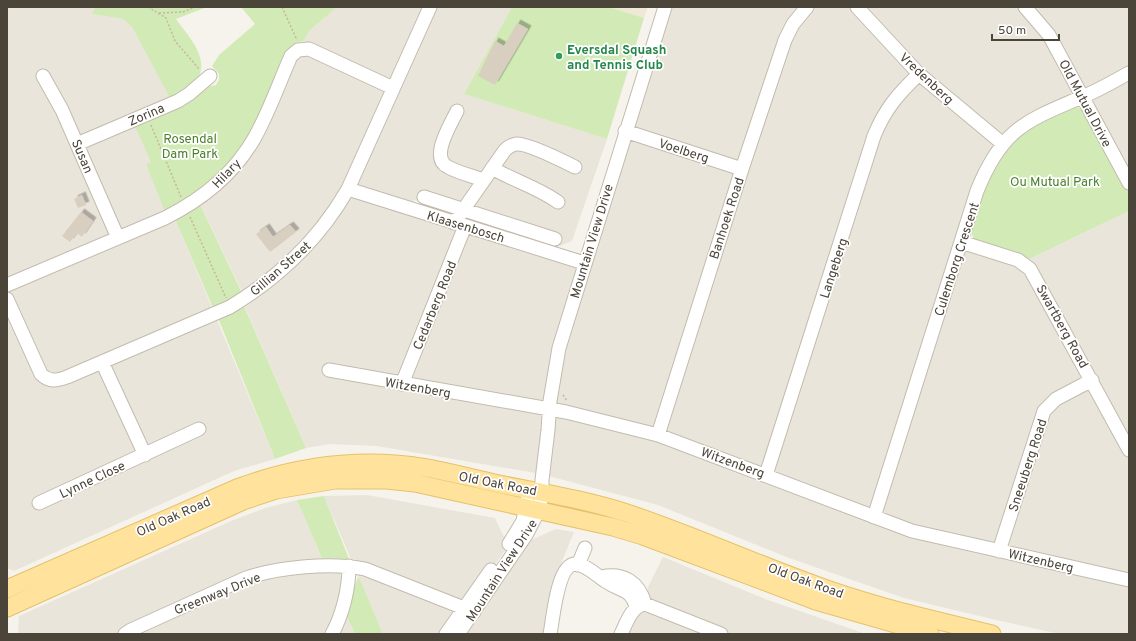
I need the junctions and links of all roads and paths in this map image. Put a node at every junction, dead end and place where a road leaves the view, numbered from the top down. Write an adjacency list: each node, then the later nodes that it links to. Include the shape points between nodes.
1 (148, 7): 9 (path)
2 (196, 7): 9 (path, via 183,12)
3 (282, 7): 10 (path)
4 (430, 7): 15 (street, Gillian Street)
5 (665, 7): 19 (street, Mountain View Drive)
6 (807, 7): 24 (street, Banhoek Road, via 793,24 785,40)
7 (857, 7): 12 (street, Vredenberg)
8 (1025, 7): 16 (street, Old Mutual Drive, via 1049,35)
9 (157, 13): 14 (path, via 166,18 175,41 196,67)
10 (301, 49): 15 (street, via 309,49); 30 (street, Hilary, via 290,56 255,137 244,154 222,179)
11 (1129, 73): 16 (street, Culemborg Crescent)
12 (919, 74): 21 (street, Vredenberg); 51 (street, Langeberg, via 895,98 874,136)
13 (43, 76): 20 (street, Susan)
14 (210, 76): 18 (street, Zorina, via 189,94)
15 (393, 88): 27 (street, Gillian Street)
16 (1082, 96): 21 (street, Culemborg Crescent, via 1029,121); 26 (street, Old Mutual Drive)
17 (457, 111): 25 (street, via 440,149 441,160 448,167)
18 (146, 114): 20 (street, Zorina); 30 (path)
19 (626, 131): 24 (street, Voelberg); 36 (street, Mountain View Drive)
20 (77, 144): 33 (street, Susan)
21 (1003, 144): 35 (street, Culemborg Crescent, via 982,180)
22 (575, 167): 23 (street, Cedarberg Road, via 518,144 508,148)
23 (492, 168): 25 (street, Cedarberg Road); 29 (street, via 543,191)
24 (742, 169): 48 (street, Banhoek Road)
25 (484, 180): 31 (street, Cedarberg Road)
26 (1129, 183)
27 (348, 189): 32 (street, Klaasenbosch); 39 (street, Gillian Street, via 328,221 308,243 264,284)
28 (424, 197): 31 (street)
29 (558, 202)
30 (185, 207): 33 (street, Hilary); 39 (path)
31 (463, 210): 32 (street, Cedarberg Road); 34 (street)
32 (460, 224): 36 (street, Klaasenbosch); 43 (street, Cedarberg Road)
33 (118, 238): 37 (street, Hilary)
34 (555, 239)
35 (962, 242): 42 (street, Swartberg Road, via 1018,260 1030,269); 55 (street, Culemborg Crescent)
36 (584, 263): 46 (street, Mountain View Drive, via 559,348)
37 (7, 285)
38 (7, 299): 40 (street, Gillian Street, via 44,377 58,380)
39 (230, 307): 40 (street, Gillian Street)
40 (102, 362): 50 (street)
41 (329, 370): 43 (street, Witzenberg)
42 (1092, 380): 49 (street, Swartberg Road); 57 (street, Sneeuberg Road, via 1056,399 1044,411)
43 (402, 384): 46 (street, Witzenberg)
44 (562, 392): 45 (path)
45 (568, 402)
46 (549, 410): 48 (street, Witzenberg); 52 (street, Mountain View Drive)
47 (200, 429): 50 (street, Lynne Close)
48 (658, 435): 51 (street, Witzenberg)
49 (1129, 450)
50 (145, 455): 53 (street, Lynne Close)
51 (766, 475): 55 (street, Witzenberg)
52 (538, 487): 54 (street, Mountain View Drive); 61 (main road, Old Oak Road, via 396,464 358,463 296,470 237,488); 73 (main road, Old Oak Road, via 628,513 815,585 914,615)
53 (39, 503)
54 (532, 508): 63 (main road, Old Oak Road, via 415,483 387,480 335,480 310,483 276,490 243,501); 64 (street, Mountain View Drive, via 522,520 516,535); 72 (main road, Old Oak Road, via 643,536 816,600)
55 (874, 517): 57 (street, Witzenberg, via 912,531)
56 (585, 548): 58 (street)
57 (999, 551): 60 (street, Witzenberg)
58 (578, 565): 62 (street, via 601,578 617,576 633,583 641,592); 69 (street, via 569,566 563,574 558,587)
59 (349, 566): 64 (street, Greenway Drive, via 378,573); 65 (street, Greenway Drive, via 324,566 252,576); 66 (street, via 348,585)
60 (1129, 580)
61 (7, 589)
62 (640, 605): 70 (street); 71 (street)
63 (7, 608)
64 (469, 610): 67 (street, Mountain View Drive); 68 (street, Mountain View Drive)
65 (125, 634)
66 (332, 634)
67 (446, 634)
68 (458, 634)
69 (550, 634)
70 (621, 634)
71 (720, 634)
72 (930, 634)
73 (992, 634)

